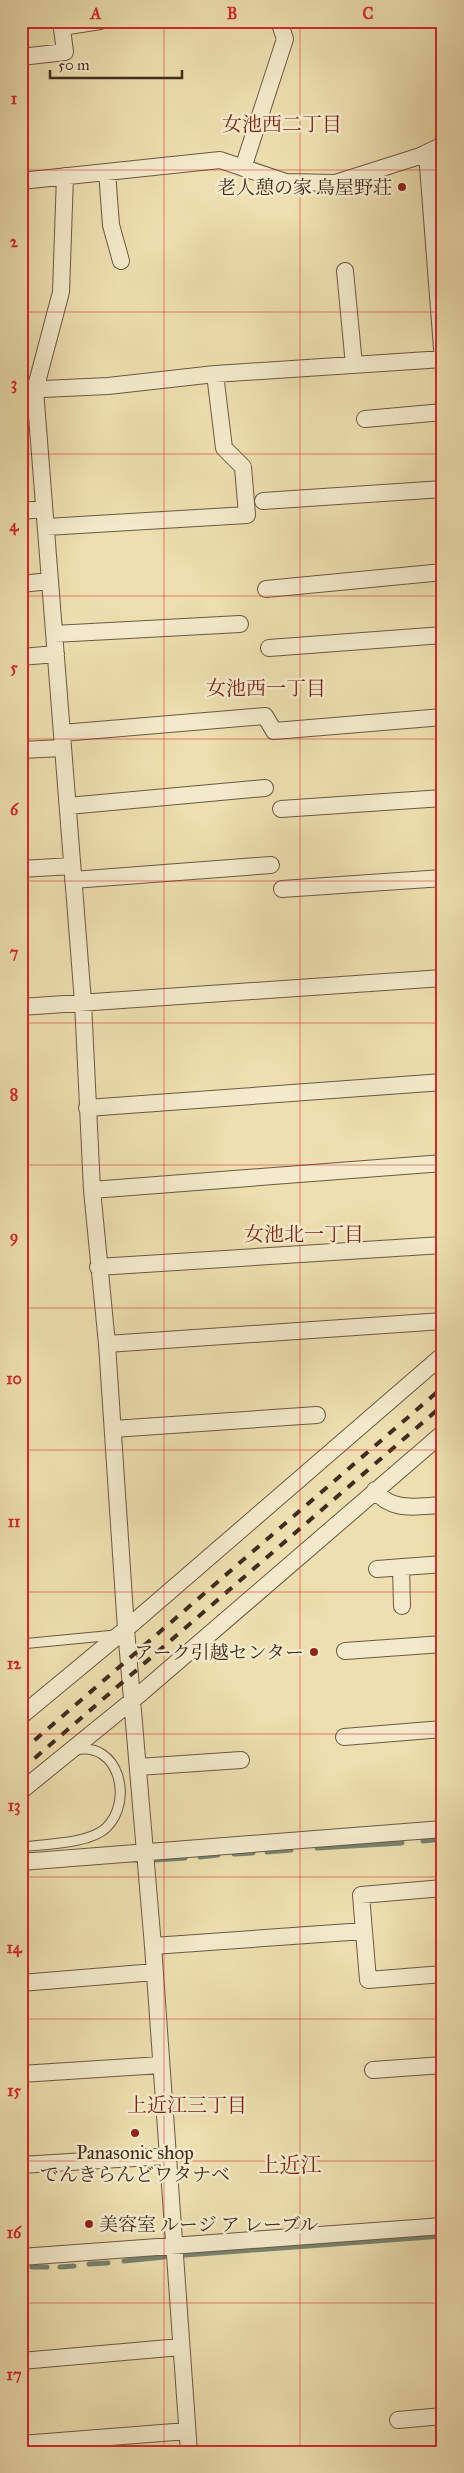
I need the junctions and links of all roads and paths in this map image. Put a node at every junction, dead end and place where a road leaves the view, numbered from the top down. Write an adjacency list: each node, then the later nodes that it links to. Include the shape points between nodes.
1 (100, 21): 3 (street)
2 (279, 21): 7 (street, via 285,39)
3 (62, 24): 4 (street, via 65,52)
4 (21, 57)
5 (443, 145): 6 (street)
6 (427, 153): 7 (street, via 335,183 286,182); 13 (street)
7 (243, 168): 8 (street, via 220,160)
8 (107, 172): 9 (street); 11 (street, via 111,225)
9 (65, 176): 10 (street); 16 (street, via 61,292)
10 (21, 181)
11 (121, 261)
12 (346, 270): 14 (street)
13 (443, 360): 14 (street)
14 (354, 365): 15 (street)
15 (215, 374): 16 (street, via 108,386); 23 (street, via 224,448 243,467 247,515)
16 (28, 390): 21 (street)
17 (443, 412): 18 (street)
18 (365, 419)
19 (443, 489): 20 (street)
20 (263, 501)
21 (44, 510): 22 (street); 23 (street)
22 (21, 512)
23 (46, 527): 25 (street)
24 (443, 572): 27 (street)
25 (50, 581): 26 (street); 29 (street)
26 (21, 584)
27 (266, 589)
28 (240, 624): 29 (street)
29 (54, 634): 32 (street)
30 (443, 635): 31 (street)
31 (269, 648)
32 (56, 654): 33 (street); 35 (street)
33 (21, 657)
34 (443, 717): 35 (street, via 274,731 265,716)
35 (62, 740): 36 (street); 39 (street)
36 (21, 750)
37 (265, 788): 39 (street)
38 (443, 798): 40 (street)
39 (68, 806): 43 (street)
40 (281, 809)
41 (271, 865): 43 (street)
42 (21, 869): 43 (street)
43 (73, 873): 47 (street)
44 (443, 878): 45 (street)
45 (282, 890)
46 (443, 978): 47 (street)
47 (83, 1002): 48 (street); 50 (street)
48 (21, 1007)
49 (443, 1082): 50 (street)
50 (87, 1108): 52 (street)
51 (443, 1163): 52 (street)
52 (92, 1190): 54 (street)
53 (443, 1245): 54 (street)
54 (98, 1267): 56 (street)
55 (443, 1321): 56 (street)
56 (107, 1344): 59 (street)
57 (443, 1355): 67 (street)
58 (317, 1415): 59 (street)
59 (113, 1429): 67 (street)
60 (443, 1433): 61 (street)
61 (375, 1490): 62 (street, via 399,1508); 71 (street)
62 (443, 1505)
63 (443, 1564): 64 (street)
64 (401, 1567): 65 (street); 66 (street)
65 (377, 1569)
66 (402, 1606)
67 (123, 1632): 68 (lane); 71 (street); 72 (street)
68 (21, 1644)
69 (443, 1644): 70 (street)
70 (345, 1651)
71 (133, 1700): 76 (street); 78 (street)
72 (24, 1718)
73 (443, 1729): 74 (street)
74 (344, 1737)
75 (241, 1760): 76 (street)
76 (138, 1767): 81 (street)
77 (37, 1770): 80 (lane, via 58,1753 82,1748 100,1752 113,1766 121,1782 120,1799 116,1815 106,1829 86,1839)
78 (21, 1792)
79 (443, 1829): 81 (street)
80 (21, 1847)
81 (144, 1851): 82 (street); 85 (street)
82 (21, 1862)
83 (443, 1888): 84 (street, via 361,1895)
84 (364, 1931): 85 (street); 87 (street, via 368,1980)
85 (153, 1946): 86 (street)
86 (155, 1972): 88 (street); 89 (street)
87 (443, 1974)
88 (21, 1983)
89 (161, 2065): 92 (street); 93 (street)
90 (443, 2065): 91 (street)
91 (373, 2070)
92 (21, 2074)
93 (167, 2156): 94 (street); 96 (street)
94 (21, 2166)
95 (443, 2226): 96 (street)
96 (173, 2246): 97 (street); 98 (street)
97 (21, 2257)
98 (181, 2347): 99 (street); 102 (street)
99 (21, 2361)
100 (443, 2416): 101 (street)
101 (398, 2420)
102 (187, 2431): 103 (street); 104 (street)
103 (21, 2444)
104 (189, 2452)

